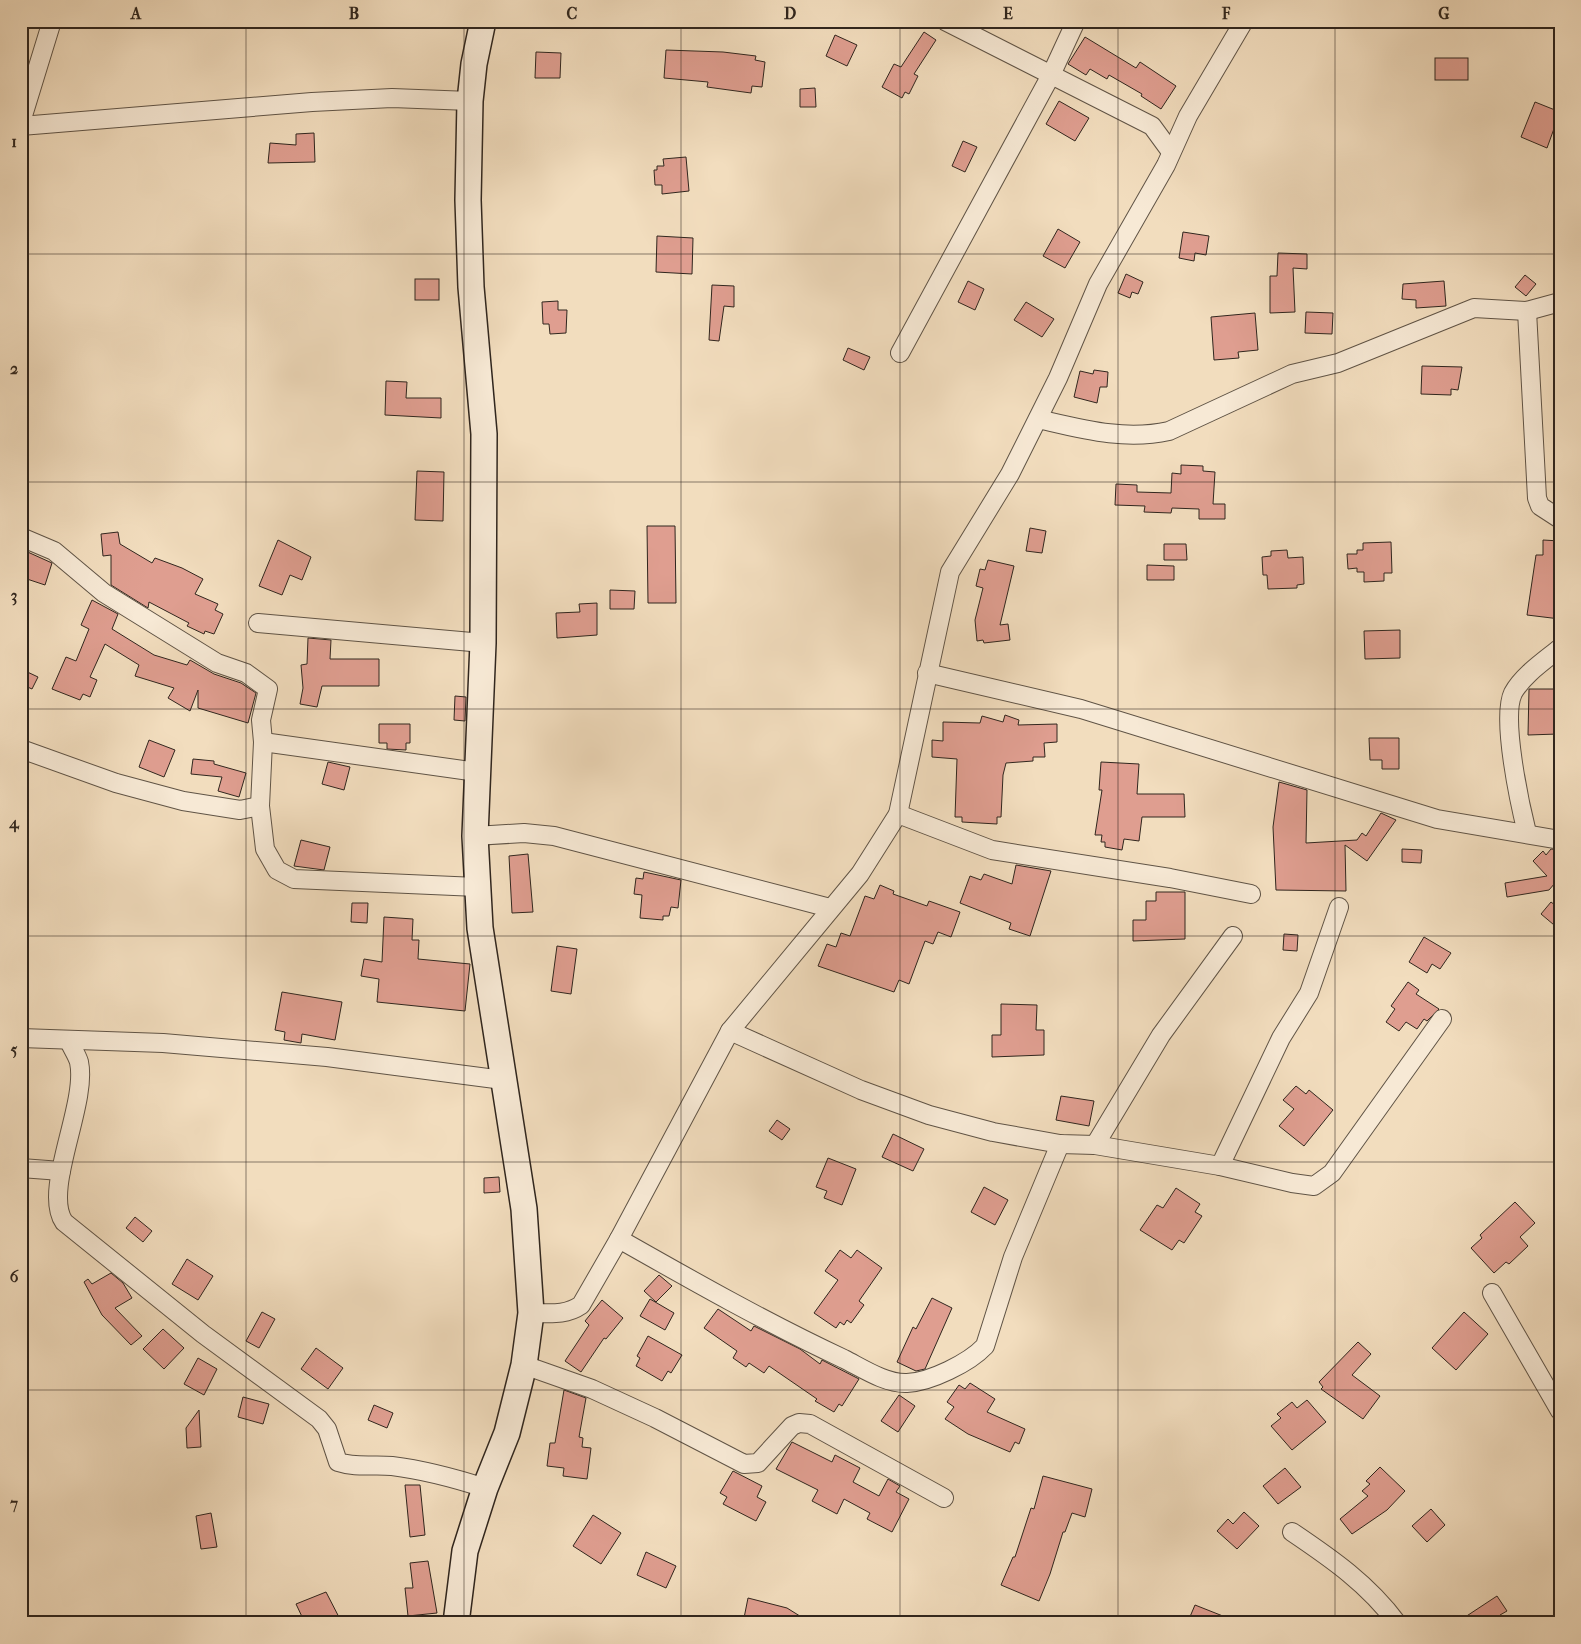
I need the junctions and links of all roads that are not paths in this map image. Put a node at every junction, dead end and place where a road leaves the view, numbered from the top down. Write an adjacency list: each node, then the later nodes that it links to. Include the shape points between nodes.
1 (52, 21): 8 (street)
2 (483, 21): 7 (street)
3 (944, 21): 6 (street)
4 (1076, 21): 6 (street)
5 (1244, 21): 10 (street, via 1188,116)
6 (1051, 75): 10 (street, via 1152,126); 13 (street)
7 (470, 101): 9 (street, via 392,98 312,102); 18 (street, via 471,287 484,434)
8 (21, 122)
9 (21, 126)
10 (1171, 152): 14 (street, via 1098,284)
11 (1560, 302): 12 (street)
12 (1527, 311): 14 (street, via 1474,308 1338,363 1292,374 1169,431 1150,435 1106,434); 15 (street, via 1537,498 1540,506)
13 (900, 353)
14 (1038, 419): 20 (street, via 1010,474 950,572)
15 (1560, 519)
16 (21, 537): 21 (street, via 54,551 104,593 209,658 246,673 268,688 261,720)
17 (258, 623): 18 (street)
18 (483, 643): 23 (street)
19 (1560, 648): 26 (street, via 1516,688 1509,704 1514,778)
20 (928, 673): 25 (street); 26 (street, via 1081,709 1437,819)
21 (263, 742): 23 (street); 24 (street)
22 (21, 749): 24 (street, via 116,783 183,801 240,810)
23 (477, 772): 27 (street)
24 (260, 806): 29 (street, via 265,848 270,861 277,870 294,879)
25 (898, 814): 30 (street, via 992,850); 32 (street, via 860,874)
26 (1527, 833): 28 (street)
27 (475, 836): 29 (street); 32 (street, via 524,833 554,836)
28 (1560, 840)
29 (478, 888): 38 (street, via 480,928)
30 (1251, 894)
31 (1339, 907): 41 (street, via 1309,993 1281,1038)
32 (830, 908): 35 (street)
33 (1233, 936): 40 (street, via 1161,1035)
34 (1442, 1019): 41 (street, via 1332,1173 1314,1186)
35 (730, 1031): 39 (street, via 861,1090 929,1115 993,1132); 44 (street)
36 (21, 1038): 37 (street)
37 (69, 1041): 38 (street, via 172,1044 327,1057); 43 (street, via 80,1072 77,1101)
38 (503, 1080): 46 (street, via 524,1209)
39 (1060, 1144): 40 (street); 44 (street, via 1013,1257 985,1346 976,1356 928,1379 906,1383 885,1378 804,1341)
40 (1095, 1145): 41 (street)
41 (1220, 1166)
42 (21, 1168): 43 (street)
43 (61, 1171): 49 (street, via 58,1207 64,1222 203,1334 319,1419 327,1429 338,1462 348,1466 389,1466 431,1472)
44 (619, 1239): 46 (street, via 580,1305 562,1314)
45 (1492, 1293): 48 (street)
46 (531, 1313): 47 (street)
47 (524, 1366): 49 (street, via 507,1433); 50 (street, via 592,1389 744,1464 758,1463 792,1426 810,1424)
48 (1560, 1412)
49 (485, 1488): 52 (street, via 465,1551)
50 (944, 1498)
51 (1292, 1532): 53 (street, via 1353,1574 1380,1600)
52 (456, 1623)
53 (1397, 1623)

